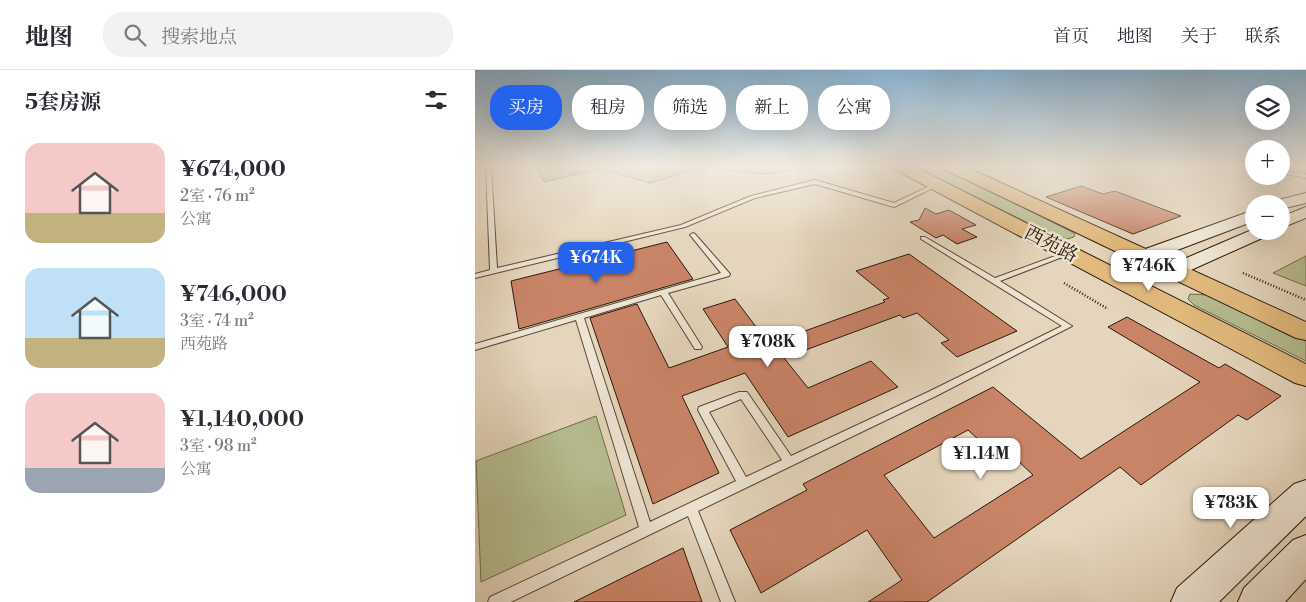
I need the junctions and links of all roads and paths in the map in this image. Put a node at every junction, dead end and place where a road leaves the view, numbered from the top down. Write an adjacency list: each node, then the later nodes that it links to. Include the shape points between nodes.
1 (489, 192): 18 (lane)
2 (774, 192): 18 (lane, via 753,197 683,226)
3 (849, 192): 4 (lane, via 895,205)
4 (921, 192)
5 (948, 192): 15 (main road, 西苑路)
6 (1006, 192): 16 (main road, 西苑路)
7 (1306, 198): 8 (main road)
8 (1290, 202)
9 (1306, 212): 11 (main road)
10 (1245, 217): 16 (main road)
11 (1290, 219)
12 (693, 235): 24 (lane, via 726,274)
13 (923, 238): 22 (lane)
14 (1245, 239): 17 (main road)
15 (1068, 253): 21 (main road, 西苑路); 22 (lane)
16 (1144, 256): 17 (main road, 西苑路); 21 (main road)
17 (1175, 270): 21 (main road); 28 (main road, 西苑路)
18 (494, 272): 20 (lane)
19 (1243, 273): 25 (path)
20 (475, 276)
21 (1118, 279): 31 (main road, 西苑路)
22 (994, 281): 32 (lane, via 1068,326)
23 (1064, 284): 26 (path)
24 (663, 292): 27 (lane); 30 (lane)
25 (1306, 300)
26 (1108, 309)
27 (579, 317): 29 (lane); 36 (lane)
28 (1306, 332)
29 (475, 347)
30 (697, 347)
31 (1306, 376)
32 (789, 462): 33 (lane); 33 (lane, via 743,394 703,410)
33 (744, 484): 35 (lane)
34 (1306, 494): 40 (main road)
35 (691, 509): 36 (lane); 39 (lane)
36 (646, 530): 38 (lane)
37 (1306, 552): 41 (main road)
38 (495, 602)
39 (728, 602)
40 (1191, 602)
41 (1258, 602)

